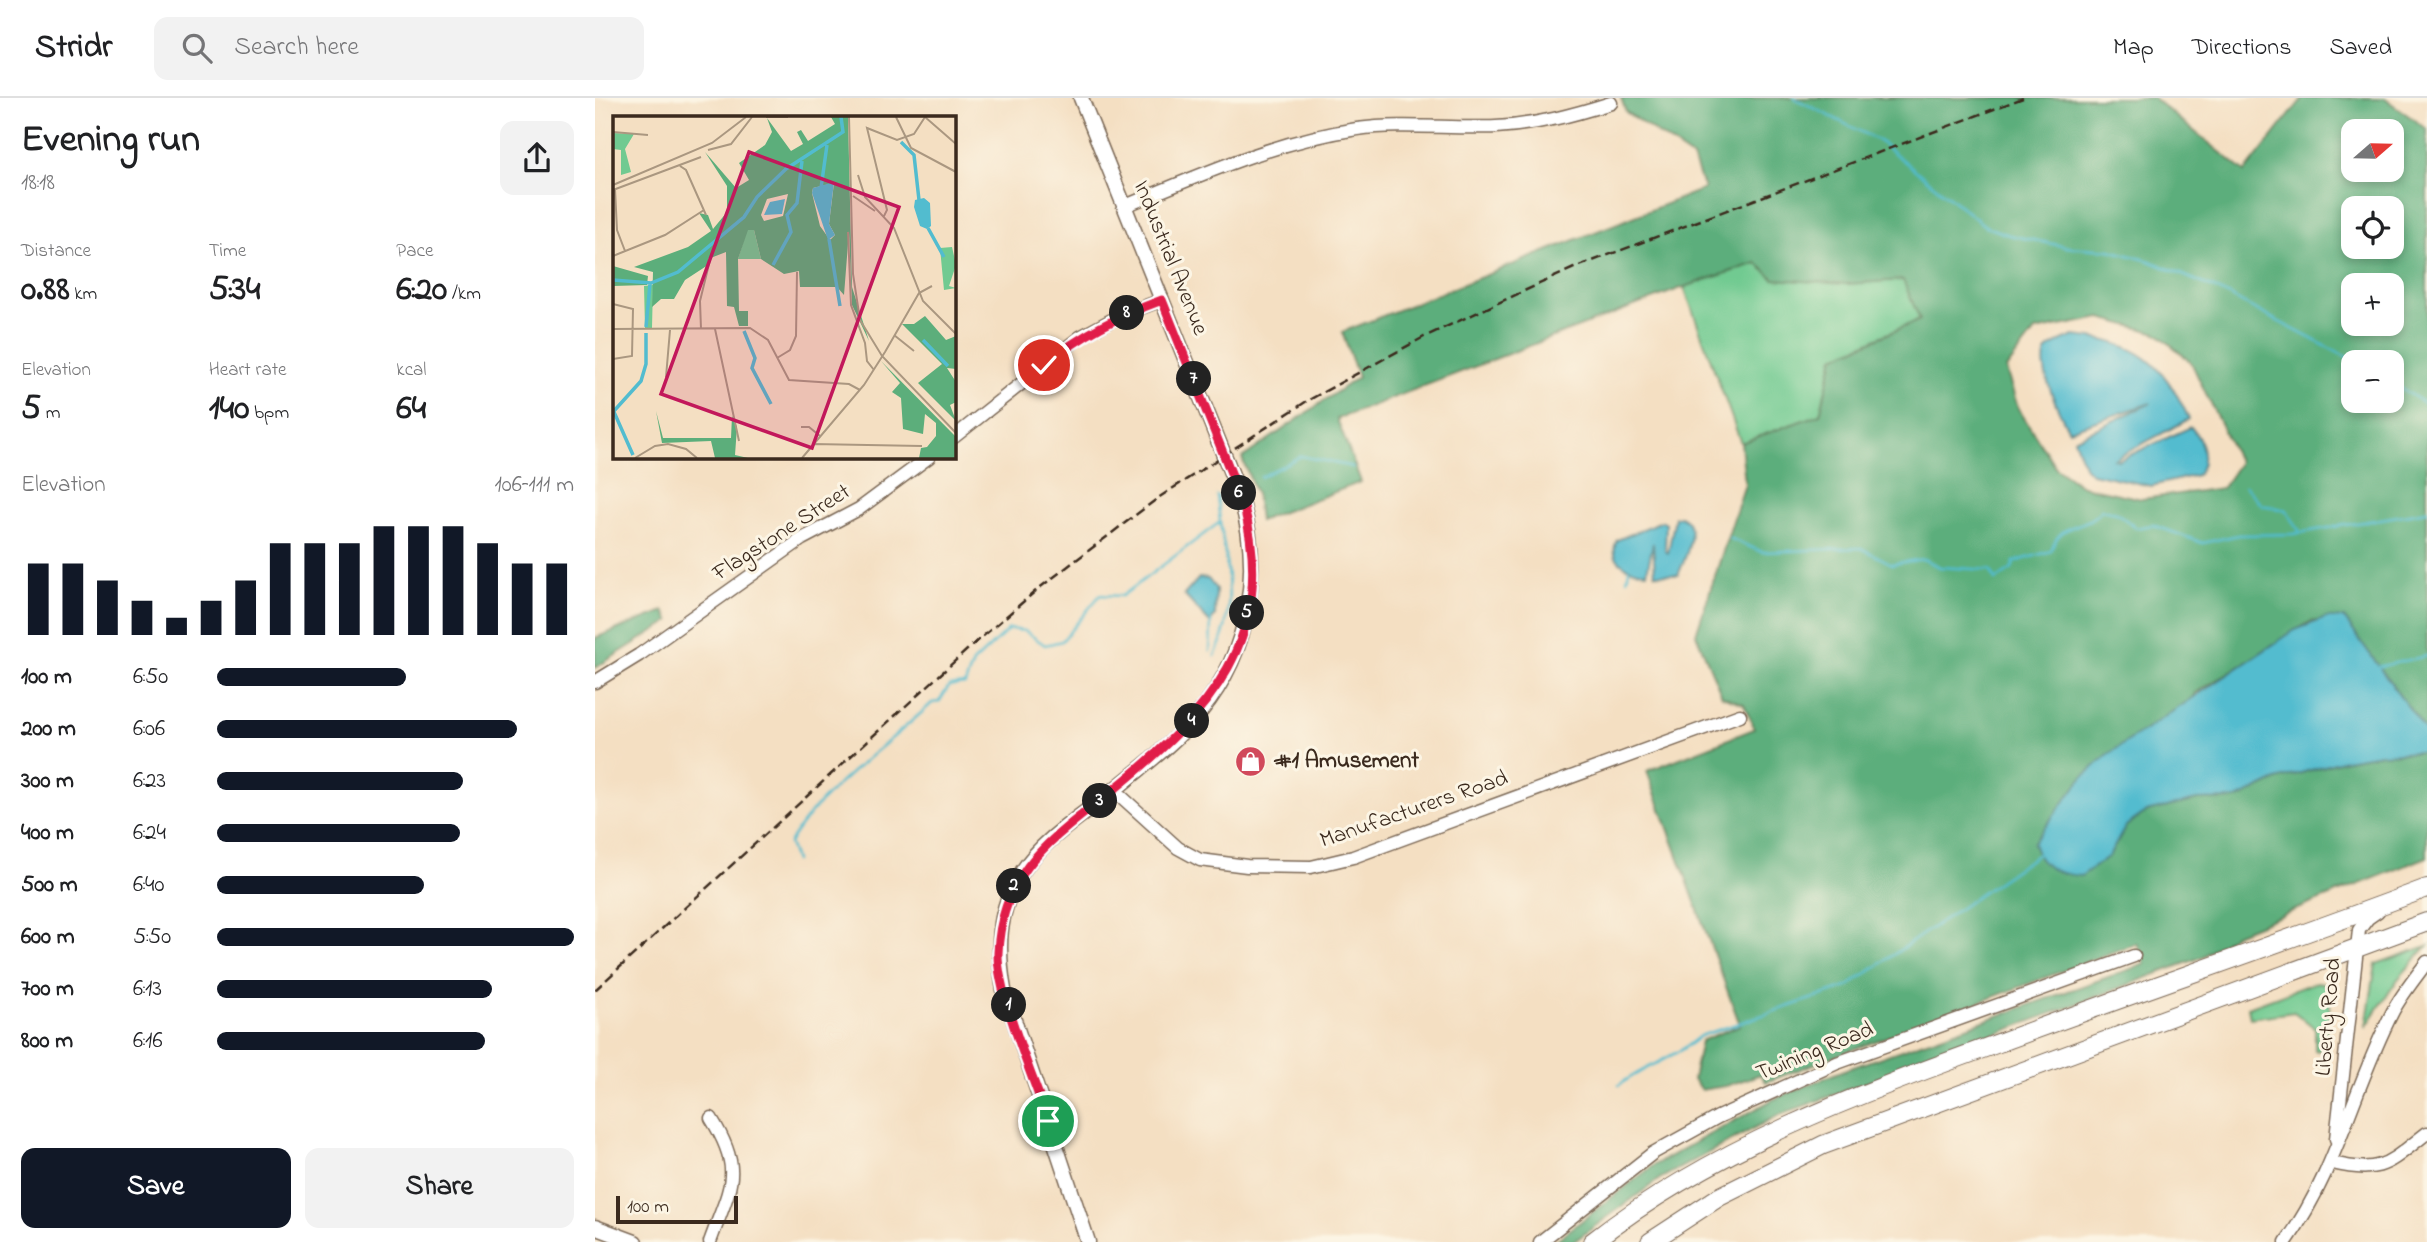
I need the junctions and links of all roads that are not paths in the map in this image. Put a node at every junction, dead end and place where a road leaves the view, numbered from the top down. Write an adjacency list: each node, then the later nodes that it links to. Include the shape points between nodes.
1 (1081, 98): 3 (main road, Industrial Avenue)
2 (1611, 103): 3 (street, via 1537,123 1361,128 1313,136)
3 (1125, 206): 4 (main road, Industrial Avenue)
4 (1162, 300): 5 (street, via 1080,337); 9 (main road, Industrial Avenue, via 1243,503 1252,578 1242,632 1218,688 1185,728)
5 (955, 436)
6 (928, 458): 7 (street, Flagstone Street, via 859,509 802,539)
7 (595, 682)
8 (1740, 715): 9 (street, Manufacturers Road, via 1353,857 1311,867 1200,860 1178,848)
9 (1114, 790): 22 (main road, Industrial Avenue, via 1051,840 1022,872 1001,923 998,956 1004,990)
10 (2427, 888): 11 (highway)
11 (2404, 897): 13 (street, Liberty Road, via 2368,918 2359,930); 24 (highway, via 1862,1093 1709,1163 1655,1195)
12 (2427, 922): 13 (highway)
13 (2356, 950): 18 (street, Liberty Road); 25 (highway, via 1823,1145 1719,1197)
14 (2134, 956): 23 (street, Twining Road, via 1837,1063 1718,1117 1653,1153)
15 (2427, 962): 18 (street, Liberty Road, via 2394,1009)
16 (711, 1118): 21 (street, via 729,1150 733,1172)
17 (2427, 1133): 18 (street, via 2380,1168 2362,1170)
18 (2332, 1163): 26 (street, Liberty Road)
19 (595, 1227): 20 (main road)
20 (633, 1241)
21 (710, 1242)
22 (1088, 1242)
23 (1540, 1242)
24 (1592, 1242)
25 (1650, 1242)
26 (2286, 1242)

